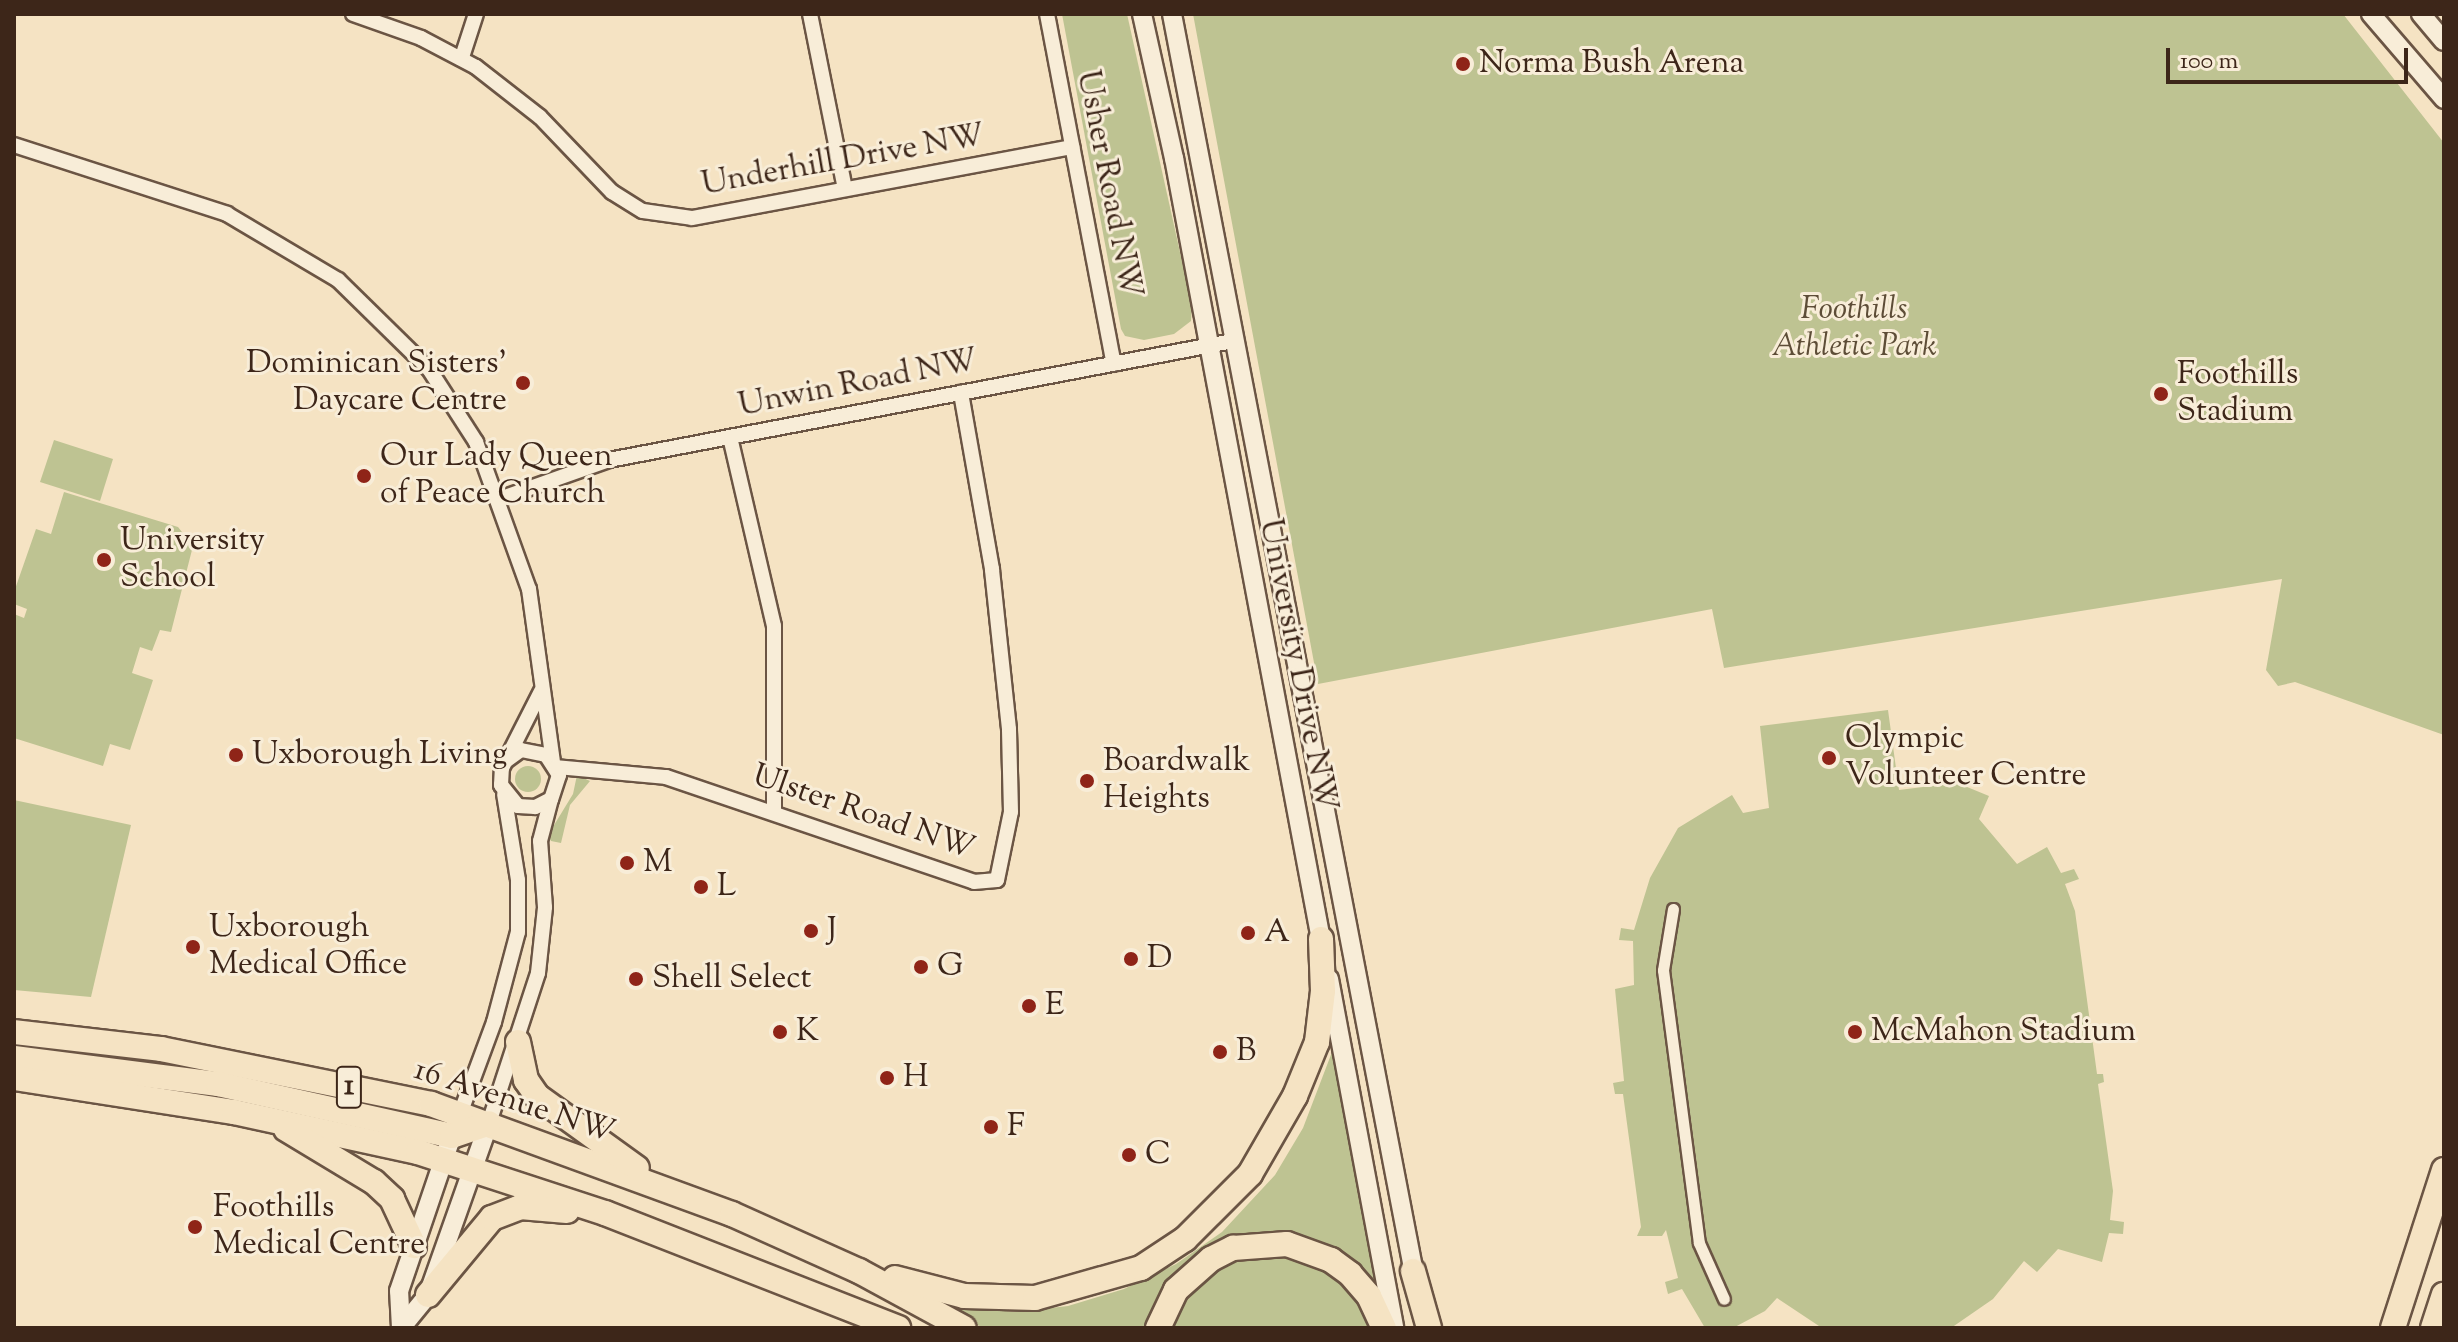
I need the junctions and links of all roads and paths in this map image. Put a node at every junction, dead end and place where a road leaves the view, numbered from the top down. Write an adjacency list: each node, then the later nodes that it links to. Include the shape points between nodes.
1 (353, 14): 10 (street, Underhill Drive NW)
2 (476, 14): 10 (street)
3 (810, 14): 14 (street)
4 (1047, 14): 13 (street, Usher Road NW)
5 (1142, 14): 16 (street, University Drive NW)
6 (1172, 14): 15 (street, University Drive NW)
7 (2371, 14): 11 (street)
8 (2421, 14): 9 (street)
9 (2444, 41)
10 (462, 57): 14 (street, Underhill Drive NW, via 540,117 612,192 643,211 692,218)
11 (2444, 99)
12 (14, 145): 20 (street, via 227,214 338,280 429,369 476,442)
13 (1072, 147): 14 (street, Underhill Drive NW); 17 (street, Usher Road NW)
14 (845, 189)
15 (1233, 341): 16 (street, Unwin Road NW); 43 (street, University Drive NW)
16 (1207, 346): 17 (street, Unwin Road NW); 28 (street, University Drive NW)
17 (1114, 364): 18 (street, Unwin Road NW)
18 (961, 393): 19 (street, Unwin Road NW); 26 (street, Ulster Road NW, via 992,569 1009,729 1011,812 997,880 974,882)
19 (730, 437): 20 (street, Unwin Road NW, via 609,460); 26 (street, via 774,626)
20 (499, 499): 21 (street, via 529,589 542,663)
21 (541, 690): 22 (street); 23 (street)
22 (507, 760): 23 (street, via 530,749); 24 (street, via 500,776)
23 (555, 764): 25 (street, via 558,783); 26 (street, Ulster Road NW, via 666,777)
24 (504, 794): 25 (street, via 526,808); 35 (street, via 518,880 518,932 494,1022)
25 (551, 799): 30 (street, via 540,841 544,931)
26 (774, 811)
27 (1673, 909): 46 (street, via 1663,970 1699,1243)
28 (1321, 939): 42 (highway, via 1323,991 1317,1042 1295,1096 1250,1174 1185,1239 1126,1274 1035,1298 964,1296); 52 (street, University Drive NW)
29 (14, 1032): 35 (highway, 16 Avenue NW / 1, via 238,1063)
30 (518, 1042): 34 (street); 39 (highway, via 526,1080 537,1096)
31 (14, 1058): 35 (highway, via 218,1084)
32 (14, 1078): 33 (highway, 1)
33 (234, 1112): 36 (highway, 1); 41 (highway, via 288,1130 374,1182 392,1199)
34 (489, 1123): 35 (highway, 16 Avenue NW / 1); 37 (street); 39 (highway, 16 Avenue NW / 1)
35 (456, 1125): 36 (street)
36 (443, 1159): 37 (highway, 1); 41 (street)
37 (472, 1169): 40 (highway, 1); 44 (street)
38 (2444, 1170): 54 (highway)
39 (655, 1182): 42 (highway, 16 Avenue NW / 1)
40 (605, 1213): 44 (highway, via 520,1207 503,1211); 48 (highway, 1)
41 (414, 1246): 47 (street, via 399,1291)
42 (859, 1271): 49 (highway, 16 Avenue NW / 1)
43 (1413, 1271): 53 (highway)
44 (428, 1295): 47 (street)
45 (2444, 1295): 55 (highway)
46 (1724, 1299)
47 (401, 1328)
48 (898, 1328)
49 (964, 1328)
50 (1158, 1328): 51 (highway, via 1176,1290 1211,1259 1233,1248 1287,1244 1331,1260 1350,1274 1369,1296)
51 (1384, 1328)
52 (1394, 1328)
53 (1427, 1328)
54 (2393, 1328)
55 (2433, 1328)

